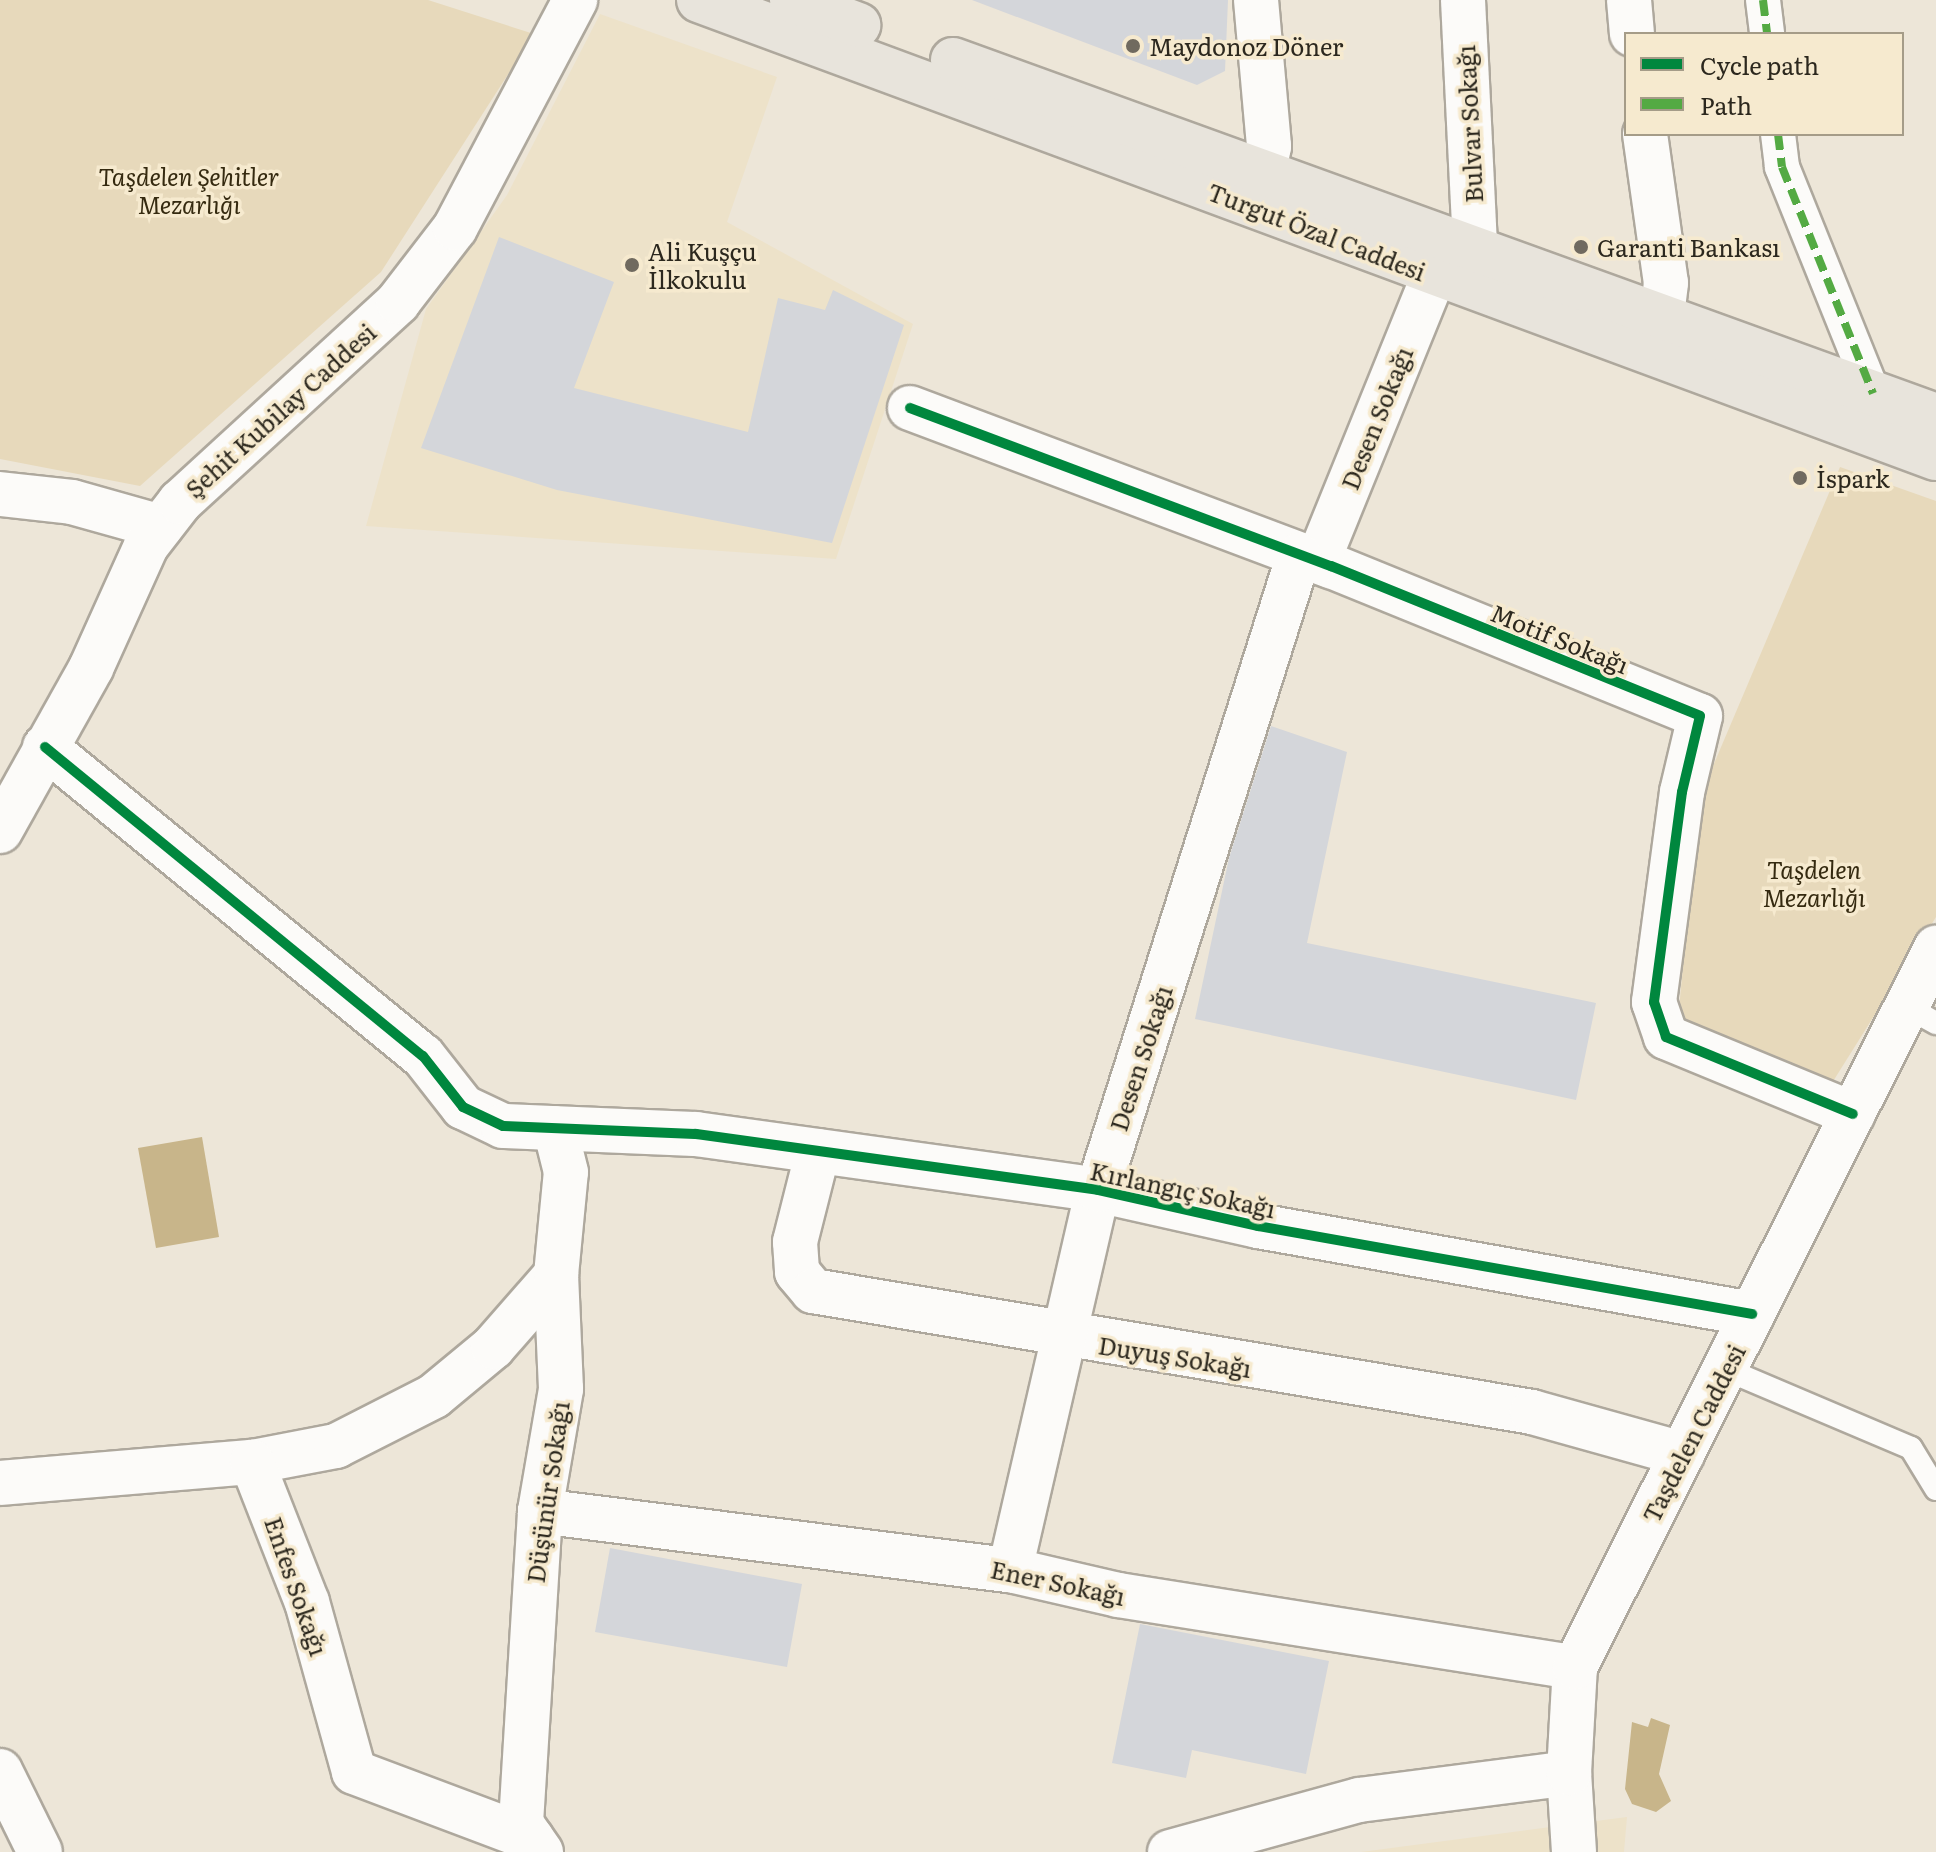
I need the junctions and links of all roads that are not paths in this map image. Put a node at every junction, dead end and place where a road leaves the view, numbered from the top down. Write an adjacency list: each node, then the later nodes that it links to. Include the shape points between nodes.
1 (575, 0): 21 (street, Şehit Kubilay Caddesi, via 455,228 398,302)
2 (699, 0): 14 (main road, Turgut Özal Caddesi)
3 (792, 0): 12 (main road, Turgut Özal Caddesi)
4 (1256, 0): 12 (street, via 1269,146)
5 (1463, 0): 13 (street, Bulvar Sokağı)
6 (1629, 0): 8 (street)
7 (1763, 0): 9 (street)
8 (1632, 32)
9 (1767, 32)
10 (1645, 136): 15 (street, via 1666,283)
11 (1778, 136): 16 (street, via 1782,167)
12 (1264, 172): 13 (main road, Turgut Özal Caddesi)
13 (1475, 248): 15 (main road, Turgut Özal Caddesi)
14 (1434, 275): 19 (main road, Turgut Özal Caddesi); 22 (street, Desen Sokağı)
15 (1662, 316): 16 (main road, Turgut Özal Caddesi)
16 (1873, 393): 18 (main road, Turgut Özal Caddesi)
17 (910, 408): 22 (street, Motif Sokağı)
18 (1936, 416)
19 (1936, 458)
20 (0, 494): 21 (street, via 72,502)
21 (161, 527): 23 (street, Şehit Kubilay Caddesi)
22 (1309, 558): 27 (street, Motif Sokağı, via 1700,716 1682,792 1654,1002 1666,1037); 30 (street, Desen Sokağı)
23 (45, 747): 24 (street, Şehit Kubilay Caddesi); 28 (street, Kırlangıç Sokağı, via 423,1056 463,1107 503,1126)
24 (0, 831)
25 (1936, 948): 26 (street, Taşdelen Caddesi)
26 (1921, 1015): 27 (street, Taşdelen Caddesi)
27 (1853, 1114): 32 (street, Taşdelen Caddesi)
28 (555, 1128): 29 (street, Kırlangıç Sokağı, via 696,1134); 31 (street, Düşünür Sokağı, via 566,1172)
29 (818, 1151): 30 (street, Kırlangıç Sokağı); 33 (street, Duyuş Sokağı, via 795,1242 797,1272 813,1291)
30 (1098, 1190): 32 (street, Kırlangıç Sokağı, via 1258,1226); 33 (street, Desen Sokağı)
31 (556, 1275): 36 (street, via 493,1347 434,1396 336,1446); 39 (street, Düşünür Sokağı, via 561,1389)
32 (1752, 1314): 34 (street, Taşdelen Caddesi)
33 (1066, 1339): 35 (street, Duyuş Sokağı, via 1532,1412); 40 (street, Desen Sokağı)
34 (1725, 1369): 35 (street, Taşdelen Caddesi); 38 (lane, via 1911,1448)
35 (1682, 1454): 41 (street, Taşdelen Caddesi)
36 (252, 1462): 37 (street); 44 (street, Enfes Sokağı, via 307,1602 354,1772)
37 (0, 1483)
38 (1936, 1489)
39 (540, 1511): 40 (street, Ener Sokağı); 44 (street, Düşünür Sokağı, via 521,1823)
40 (1010, 1570): 41 (street, Ener Sokağı, via 1134,1598)
41 (1575, 1667): 43 (street, Taşdelen Caddesi)
42 (0, 1771): 45 (street)
43 (1569, 1773): 46 (street, via 1359,1800); 47 (street, Taşdelen Caddesi)
44 (537, 1846)
45 (40, 1852)
46 (1170, 1852)
47 (1574, 1852)

